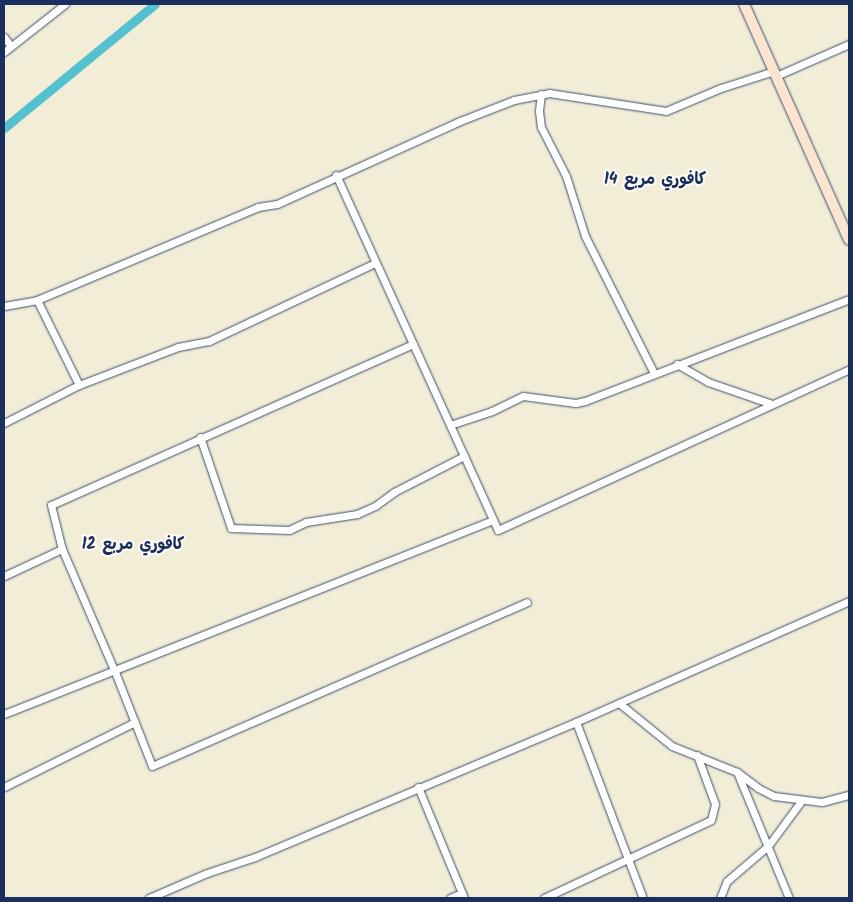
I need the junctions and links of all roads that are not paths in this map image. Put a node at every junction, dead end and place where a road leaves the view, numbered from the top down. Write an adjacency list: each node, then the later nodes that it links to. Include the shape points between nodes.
1 (65, 4): 5 (street)
2 (744, 4): 7 (street)
3 (4, 37): 5 (street)
4 (849, 44): 7 (street)
5 (11, 46): 6 (street)
6 (4, 52)
7 (775, 73): 8 (street, via 721,88 666,112 602,100); 10 (street)
8 (541, 94): 9 (street, via 492,108); 19 (street, via 541,127 566,176 581,227)
9 (336, 175): 12 (street); 14 (street, via 277,204 258,207)
10 (846, 228): 11 (street)
11 (849, 240)
12 (376, 263): 16 (street); 20 (street, via 209,341 178,347)
13 (849, 299): 17 (street)
14 (37, 300): 15 (street); 20 (street)
15 (4, 306)
16 (413, 344): 23 (street); 24 (street)
17 (677, 364): 19 (street); 21 (street, via 708,382)
18 (849, 369): 21 (street)
19 (654, 373): 23 (street, via 585,401 576,403 523,396)
20 (79, 385): 22 (street)
21 (772, 404): 26 (street, via 498,530)
22 (4, 423)
23 (450, 425): 25 (street)
24 (200, 437): 25 (street, via 231,528 282,530 306,522 357,514); 27 (street, via 51,505)
25 (464, 456): 26 (street)
26 (493, 520): 31 (street)
27 (62, 549): 28 (street); 31 (street)
28 (4, 576)
29 (849, 601): 32 (street)
30 (527, 602): 34 (street, via 152,766)
31 (115, 672): 33 (street); 34 (street)
32 (619, 703): 35 (street); 36 (street, via 672,746)
33 (4, 714)
34 (135, 722): 38 (street)
35 (576, 722): 39 (street); 43 (street)
36 (697, 755): 37 (street); 43 (street, via 715,804 714,816)
37 (737, 772): 41 (street, via 774,796); 42 (street)
38 (4, 787)
39 (418, 788): 44 (street); 45 (street)
40 (849, 795): 41 (street, via 822,802)
41 (802, 800): 42 (street)
42 (768, 846): 49 (street, via 727,881); 50 (street)
43 (628, 860): 47 (street); 48 (street)
44 (463, 896): 46 (street)
45 (149, 898)
46 (450, 898)
47 (544, 898)
48 (643, 898)
49 (720, 898)
50 (789, 898)

